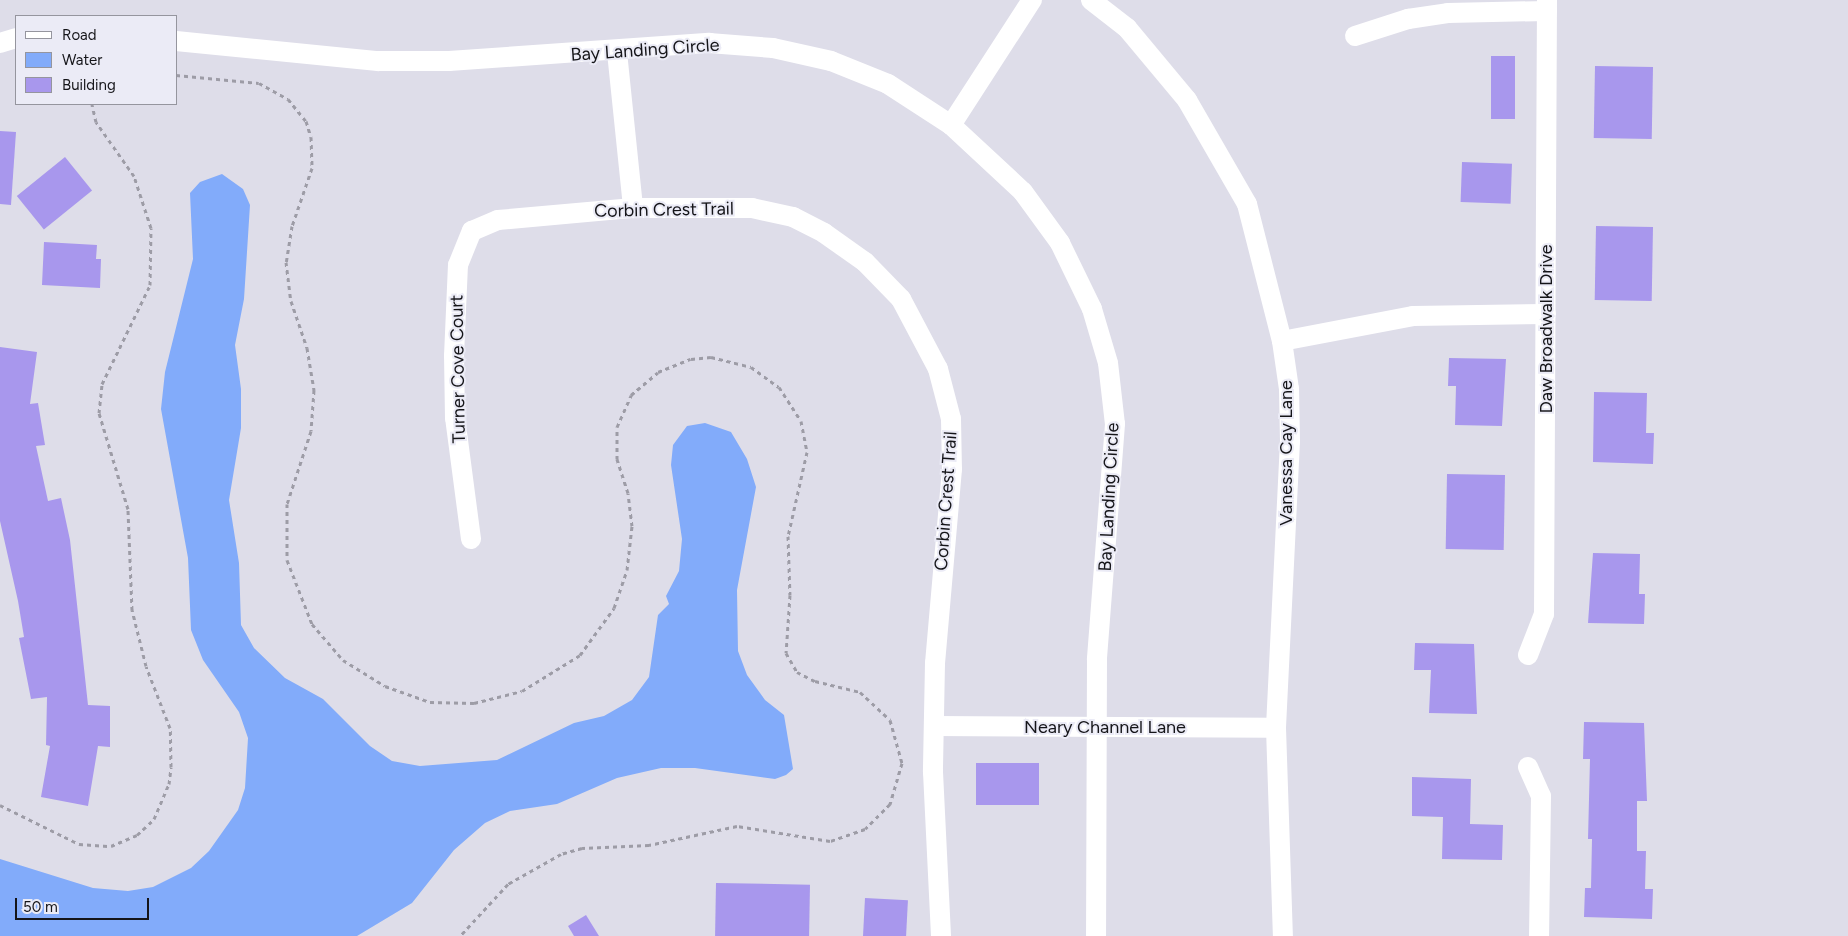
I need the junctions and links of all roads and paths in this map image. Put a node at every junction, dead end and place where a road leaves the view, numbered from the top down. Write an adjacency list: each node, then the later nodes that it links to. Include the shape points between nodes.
1 (1032, 0): 11 (street)
2 (1091, 0): 15 (street, Vanessa Cay Lane, via 1127,28 1187,100 1247,204)
3 (1547, 6): 4 (street, via 1408,19); 14 (street, Daw Broadwalk Drive)
4 (1354, 36)
5 (15, 38): 7 (street)
6 (178, 41): 8 (street, Bay Landing Circle, via 378,61 449,61)
7 (0, 43)
8 (618, 52): 11 (street, Bay Landing Circle, via 709,43 773,48 831,61 888,84); 12 (street)
9 (178, 75): 23 (path, via 259,83 288,99 306,121 311,137 312,168 292,226 286,262 291,301 307,348 314,390 311,431 288,504 287,560 312,624 343,660 385,686 430,702 453,705 498,699 542,681 585,650 604,624 624,586 631,547 628,494 617,459 617,427 631,395 658,372 691,359 710,357 751,367 779,387 801,421 807,458 788,536 790,595 786,653 796,672 815,681 860,692 890,720 902,763 890,804 865,829 830,841 737,826 649,845 582,848 561,854 508,884)
10 (92, 105): 22 (path, via 96,122 134,176 150,228 150,285 102,384 99,413 128,509 132,610 143,658 170,728 171,767 154,819 137,835 111,846 79,844)
11 (950, 125): 19 (street, Bay Landing Circle, via 1023,192 1060,243 1092,308 1108,363 1115,424 1114,468 1097,659)
12 (633, 208): 13 (street, Corbin Crest Trail, via 498,220); 18 (street, Corbin Crest Trail, via 752,208 793,218 824,233 865,262 901,299 938,369 951,419 952,469 935,663)
13 (472, 231): 16 (street, Turner Cove Court, via 458,265 454,356 455,418)
14 (1546, 314): 15 (street, via 1413,316); 17 (street, Daw Broadwalk Drive, via 1544,614)
15 (1282, 341): 20 (street, Vanessa Cay Lane, via 1289,389 1290,441)
16 (471, 539)
17 (1528, 655)
18 (934, 726): 19 (street, Neary Channel Lane); 24 (street, Corbin Crest Trail)
19 (1096, 727): 20 (street, Neary Channel Lane); 25 (street, Bay Landing Circle)
20 (1276, 728): 26 (street, Vanessa Cay Lane)
21 (1528, 767): 27 (street, via 1541,796)
22 (0, 805)
23 (460, 936)
24 (941, 936)
25 (1096, 936)
26 (1283, 936)
27 (1539, 936)

